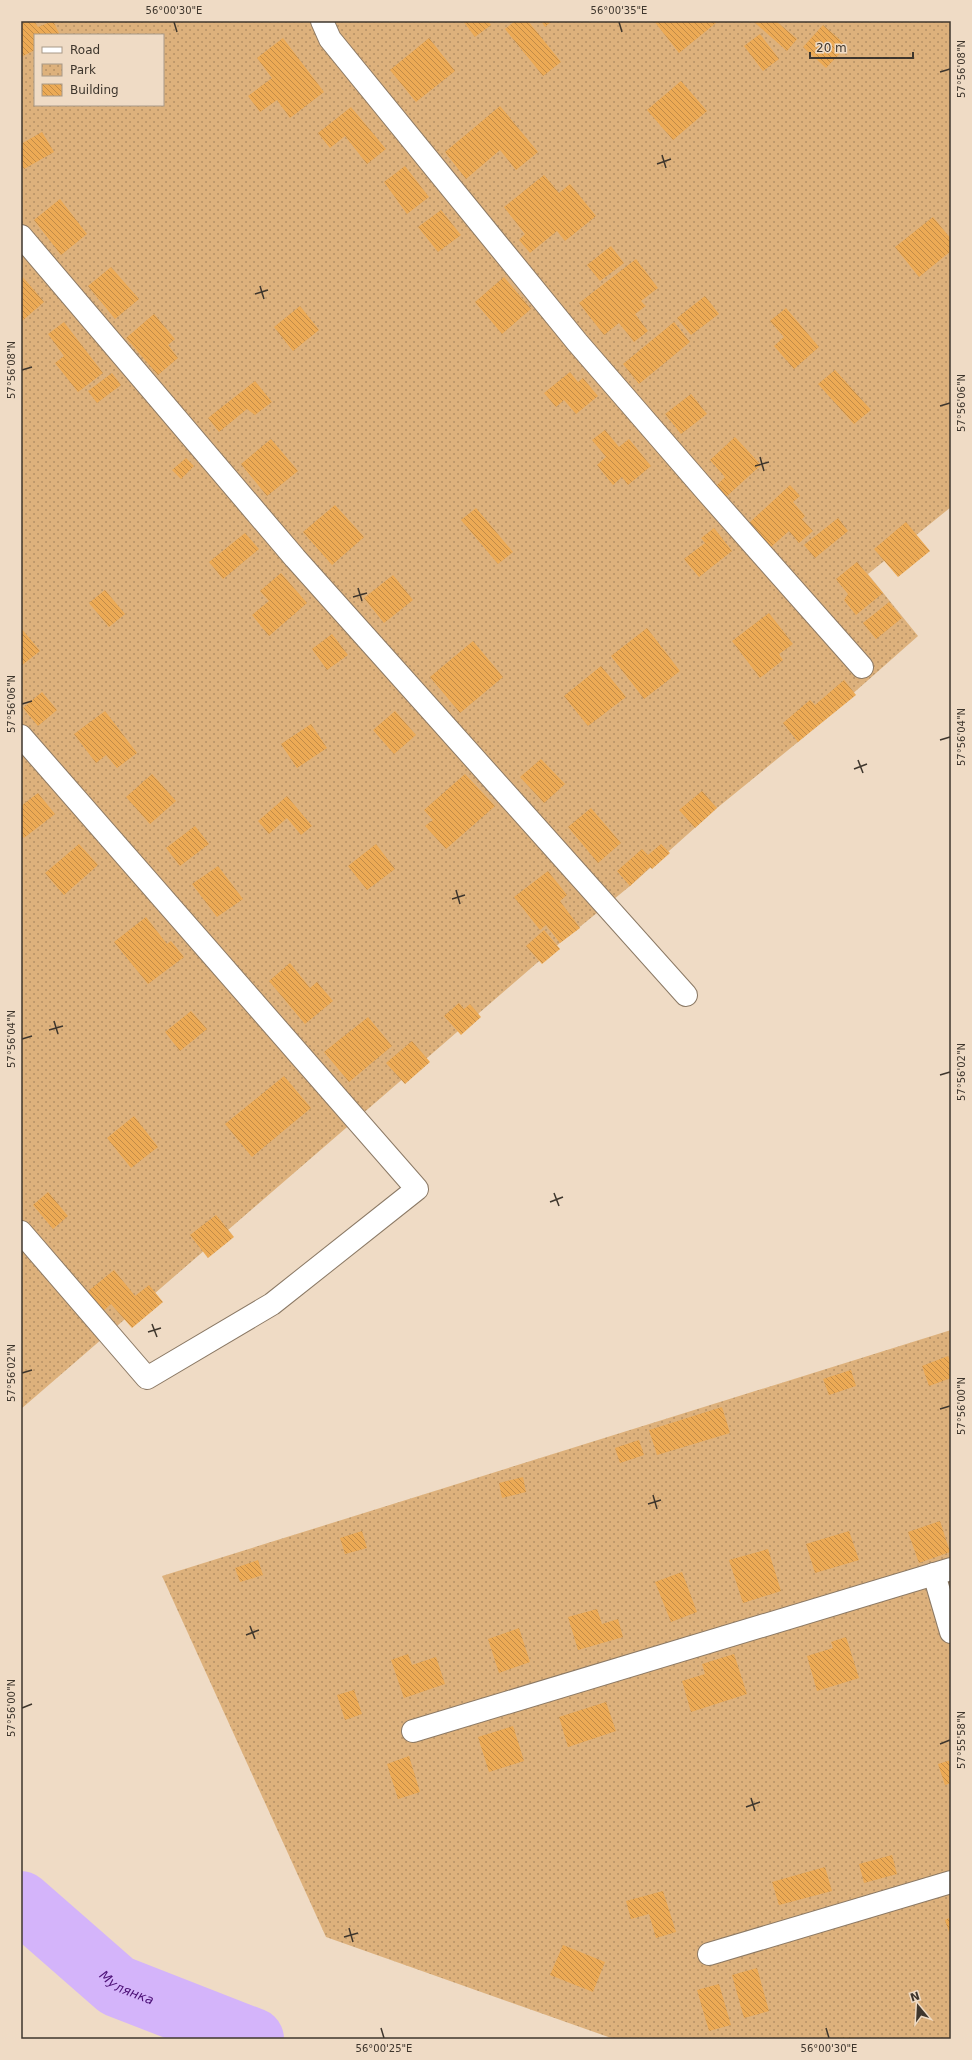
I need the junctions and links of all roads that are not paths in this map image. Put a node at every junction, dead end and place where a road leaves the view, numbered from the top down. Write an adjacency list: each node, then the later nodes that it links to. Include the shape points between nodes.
1 (322, 21): 3 (street, via 330,39 578,342)
2 (21, 236): 5 (street, via 295,558)
3 (862, 667)
4 (21, 736): 6 (street, via 417,1189 272,1304 147,1378)
5 (686, 996)
6 (21, 1232)
7 (943, 1572): 8 (street); 9 (street)
8 (951, 1632)
9 (413, 1731)
10 (951, 1882): 11 (street)
11 (709, 1954)

